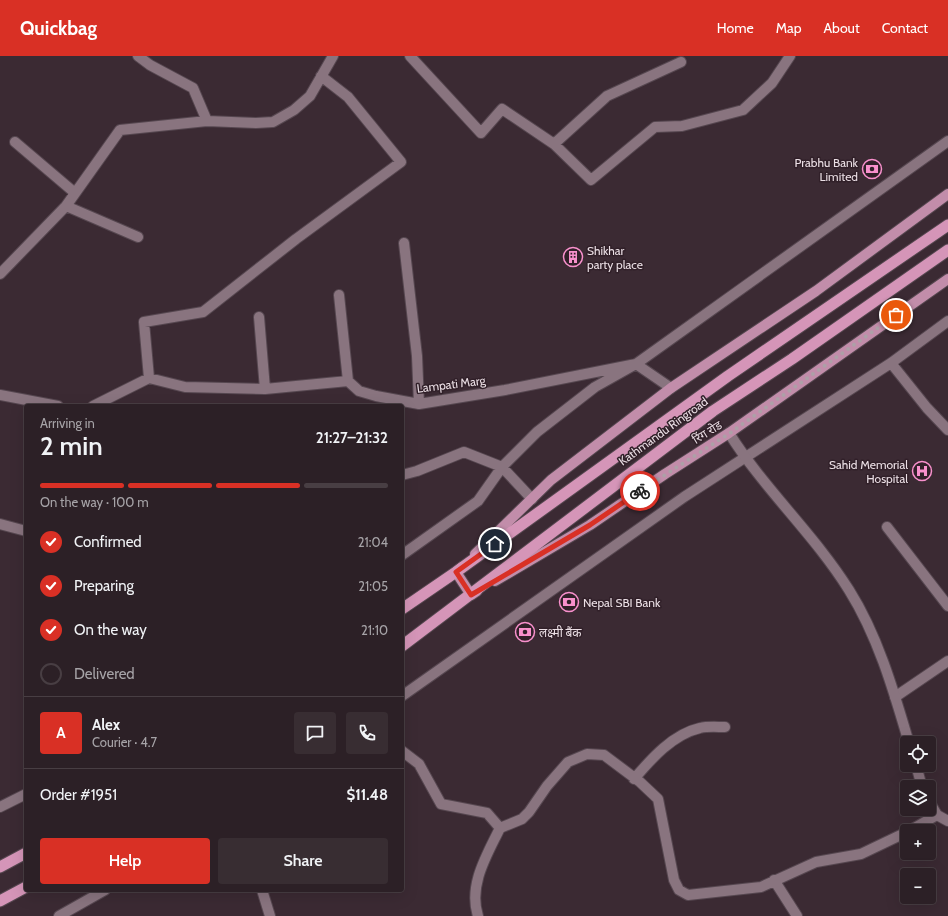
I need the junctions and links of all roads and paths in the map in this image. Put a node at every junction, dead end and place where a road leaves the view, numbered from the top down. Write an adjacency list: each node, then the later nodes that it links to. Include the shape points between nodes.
1 (138, 56): 7 (street, via 193,88)
2 (333, 56): 6 (street)
3 (410, 56): 10 (street, via 481,133 502,109)
4 (790, 56): 10 (street, via 772,83 743,110 682,126 655,126 591,180)
5 (681, 62): 10 (street, via 607,96)
6 (321, 76): 7 (street, via 310,96 294,110 273,122); 25 (street, via 348,98 401,162 296,239 203,312 144,322)
7 (207, 121): 11 (street, via 120,130)
8 (948, 141): 24 (street)
9 (15, 142): 11 (street)
10 (554, 144)
11 (76, 193): 13 (street)
12 (948, 194): 27 (main road, via 816,291)
13 (66, 206): 15 (street); 18 (street)
14 (948, 225): 43 (highway, Kathmandu Ringroad, via 728,376)
15 (138, 237)
16 (404, 243): 32 (street, via 417,356)
17 (948, 250): 44 (highway, Kathmandu Ringroad, via 792,359 713,410)
18 (0, 274)
19 (948, 279): 34 (main road, रिंग रोड)
20 (338, 295): 26 (street)
21 (259, 317): 28 (street)
22 (948, 321): 23 (street)
23 (891, 363): 33 (street); 35 (street)
24 (636, 364): 27 (street); 32 (street, Lampati Marg, via 506,390); 36 (street, via 595,388 537,432)
25 (149, 378): 28 (street, via 185,387); 31 (street)
26 (348, 381): 28 (street); 32 (street, Lampati Marg, via 359,391)
27 (671, 388): 38 (main road, via 551,480)
28 (265, 389)
29 (0, 395): 30 (street)
30 (47, 404)
31 (97, 404)
32 (419, 404)
33 (948, 430)
34 (730, 433): 35 (street); 44 (main road, रिंग रोड, via 590,525)
35 (745, 458): 49 (street, via 684,497); 50 (street, via 801,525 850,591 870,631)
36 (502, 467): 37 (street, via 464,452); 38 (street); 42 (street, via 478,501)
37 (404, 474)
38 (532, 499): 43 (main road)
39 (0, 524): 41 (street)
40 (887, 527): 45 (street)
41 (24, 530)
42 (404, 554)
43 (456, 572): 44 (main road); 46 (highway, Kathmandu Ringroad)
44 (471, 595): 47 (highway, Kathmandu Ringroad)
45 (948, 606)
46 (404, 608)
47 (404, 645)
48 (948, 661): 50 (street)
49 (404, 695)
50 (895, 697): 52 (street)
51 (725, 727): 54 (street, via 700,728 678,737 650,760)
52 (907, 736)
53 (404, 753): 60 (street, via 419,764 441,804 487,813)
54 (634, 779): 60 (street, via 604,755 587,754 568,762 558,772 522,819); 64 (street, via 658,799 674,880 679,890 688,895 761,887)
55 (24, 795): 56 (street)
56 (0, 807)
57 (937, 815): 58 (street); 59 (street)
58 (948, 821)
59 (922, 824)
60 (500, 828): 71 (street, via 483,863 475,890)
61 (900, 836): 64 (street, via 861,854 816,862)
62 (24, 854): 63 (highway)
63 (0, 867)
64 (774, 880): 72 (street)
65 (24, 888): 68 (highway)
66 (101, 892): 69 (street)
67 (263, 892): 70 (street)
68 (0, 901)
69 (59, 916)
70 (270, 916)
71 (478, 916)
72 (797, 916)

